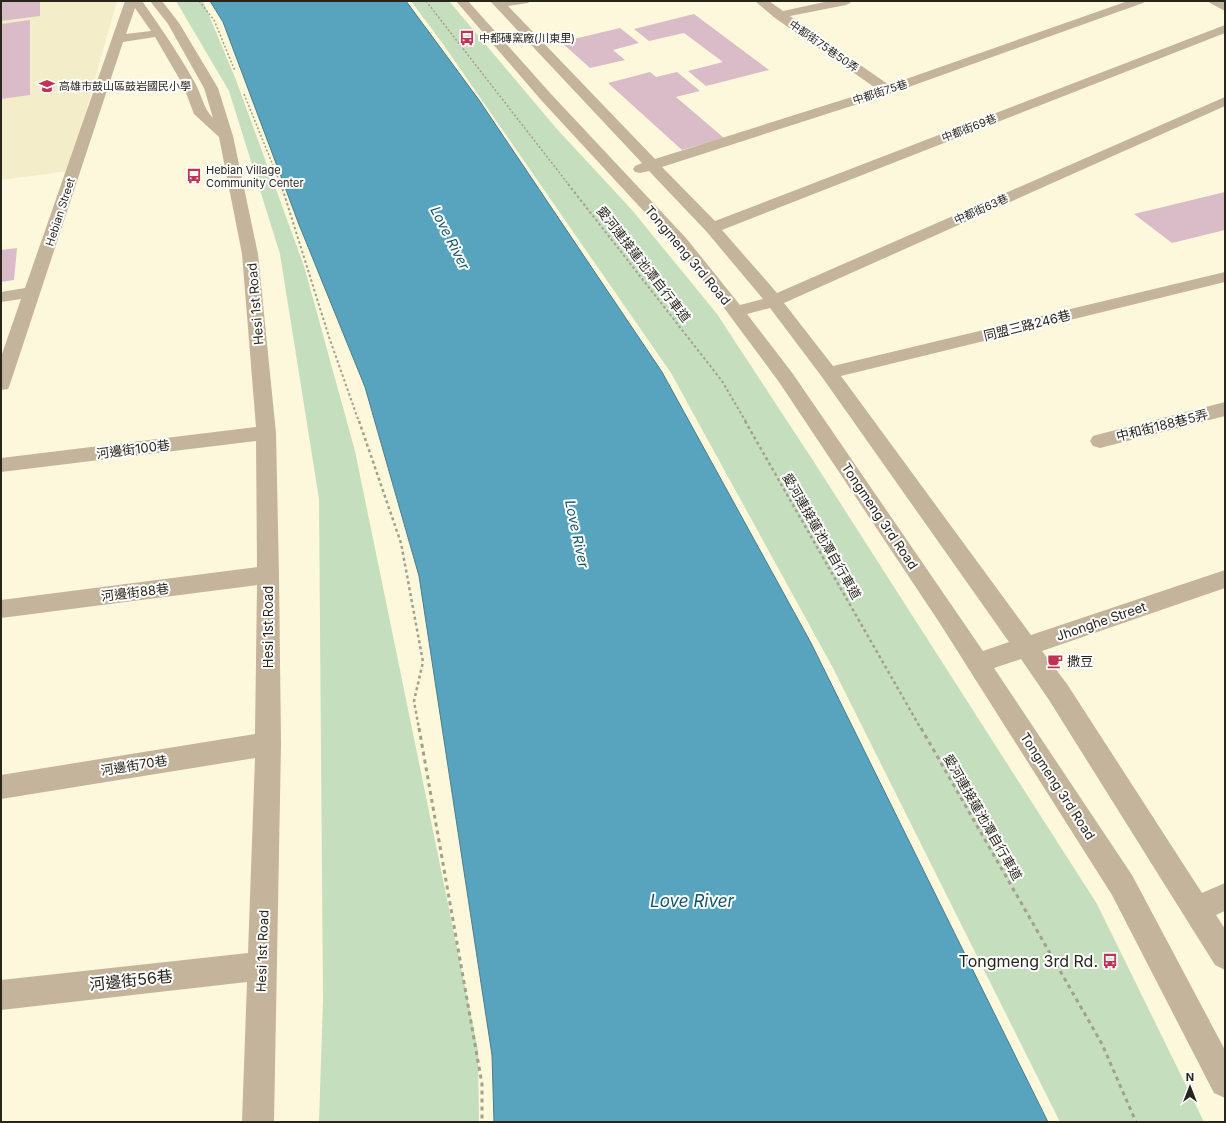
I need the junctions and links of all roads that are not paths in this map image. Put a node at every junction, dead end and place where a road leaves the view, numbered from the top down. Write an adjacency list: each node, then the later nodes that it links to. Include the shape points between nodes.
1 (130, 1): 15 (street, Hebian Street)
2 (136, 1): 14 (street)
3 (156, 1): 18 (street, Hesi 1st Road, via 173,23 211,88)
4 (462, 1): 20 (street, Tongmeng 3rd Road)
5 (524, 1): 10 (street)
6 (761, 1): 12 (street, 中都街75巷50弄)
7 (846, 1): 12 (street)
8 (1139, 1): 16 (street, 中都街75巷)
9 (1214, 1): 11 (street)
10 (497, 2): 19 (street)
11 (1225, 7)
12 (779, 15): 16 (street, 中都街75巷50弄)
13 (1225, 29): 21 (street, 中都街69巷)
14 (159, 33): 15 (street); 18 (street, via 190,85 201,114)
15 (118, 39): 23 (street, Hebian Street)
16 (887, 90): 19 (street, 中都街75巷)
17 (1225, 101): 25 (street, 中都街63巷)
18 (226, 136): 30 (street, Hesi 1st Road, via 250,254)
19 (653, 165): 20 (street, 中都街75巷); 21 (street)
20 (620, 175): 26 (street, Tongmeng 3rd Road, via 680,241)
21 (712, 228): 25 (street)
22 (1225, 277): 27 (street, 同盟三路246巷)
23 (33, 292): 24 (street); 28 (street, Hebian Street)
24 (1, 298)
25 (774, 301): 26 (street, 中都街63巷); 27 (street)
26 (736, 312): 37 (street, Tongmeng 3rd Road, via 786,378)
27 (829, 373): 36 (street)
28 (1, 384)
29 (1225, 409): 31 (street, 中和街188巷5弄)
30 (266, 433): 32 (street, 河邊街100巷); 33 (street, Hesi 1st Road)
31 (1100, 441)
32 (1, 465)
33 (268, 575): 35 (street, 河邊街88巷); 38 (street, Hesi 1st Road)
34 (1225, 579): 36 (street, Jhonghe Street)
35 (1, 609)
36 (1027, 647): 37 (street, Jhonghe Street); 41 (street)
37 (978, 663): 45 (street, Tongmeng 3rd Road, via 1122,885)
38 (268, 744): 39 (street, 河邊街70巷); 43 (street, Hesi 1st Road)
39 (1, 787)
40 (1225, 897): 41 (street)
41 (1197, 909): 42 (street)
42 (1225, 955)
43 (262, 966): 44 (street, 河邊街56巷); 46 (street, Hesi 1st Road)
44 (1, 995)
45 (1225, 1082)
46 (258, 1122)

